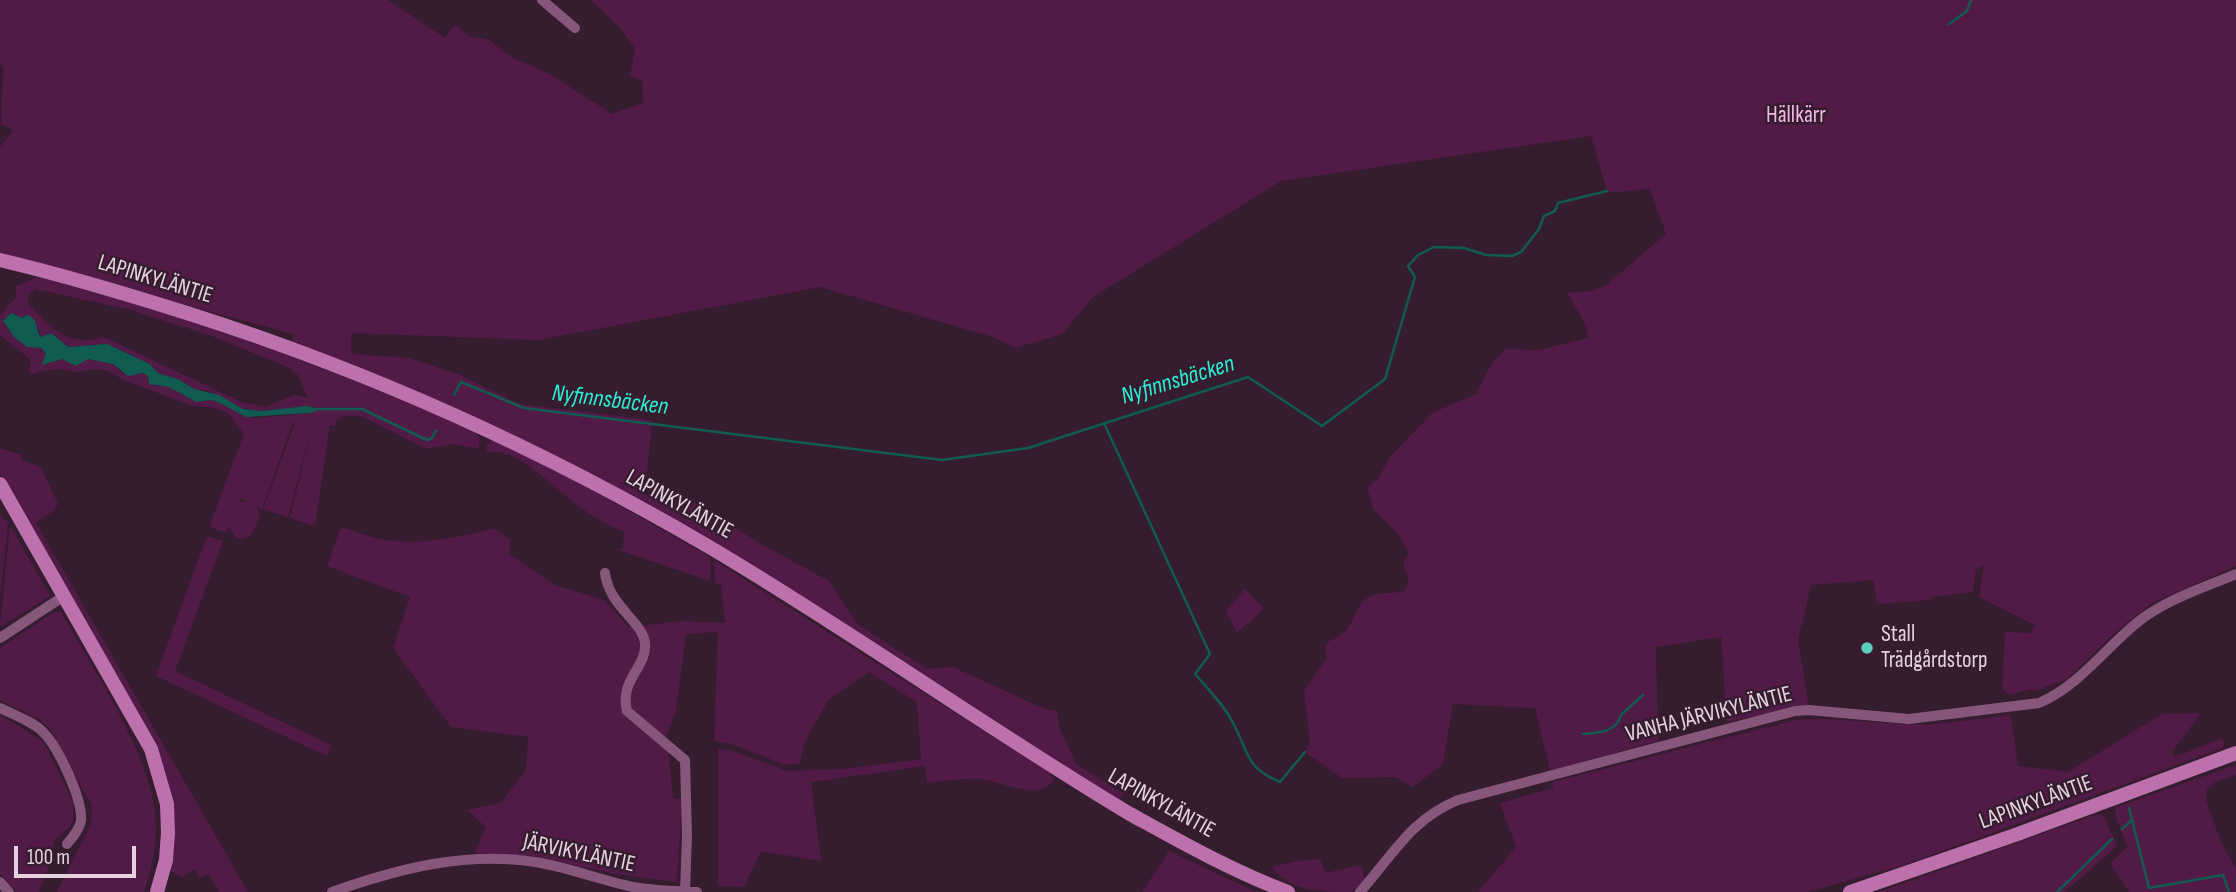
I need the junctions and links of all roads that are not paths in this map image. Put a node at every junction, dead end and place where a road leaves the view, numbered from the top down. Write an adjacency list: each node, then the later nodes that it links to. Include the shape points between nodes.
1 (542, 0): 2 (street)
2 (575, 27)
3 (0, 260): 18 (main road, LAPINKYLÄNTIE, via 120,292 266,340 500,435 712,549 1130,814 1192,849)
4 (0, 484): 7 (main road)
5 (605, 573): 16 (street, via 606,588 641,631 645,643 626,691 627,712 685,760)
6 (2236, 574): 19 (street, VANHA JÄRVIKYLÄNTIE, via 2143,619 2074,683 2039,703 1909,719 1795,711 1458,800 1426,817)
7 (64, 596): 8 (street); 14 (main road, via 151,749 165,792 166,860)
8 (0, 638)
9 (0, 708): 11 (street, via 39,729 55,750 81,813 79,828)
10 (2236, 753): 20 (main road, LAPINKYLÄNTIE)
11 (67, 844)
12 (0, 882): 13 (street)
13 (9, 892)
14 (158, 892)
15 (332, 892): 16 (street, JÄRVIKYLÄNTIE, via 410,868 505,858 634,887)
16 (685, 892): 17 (street, JÄRVIKYLÄNTIE)
17 (697, 892)
18 (1287, 892)
19 (1360, 892)
20 (1850, 892)

